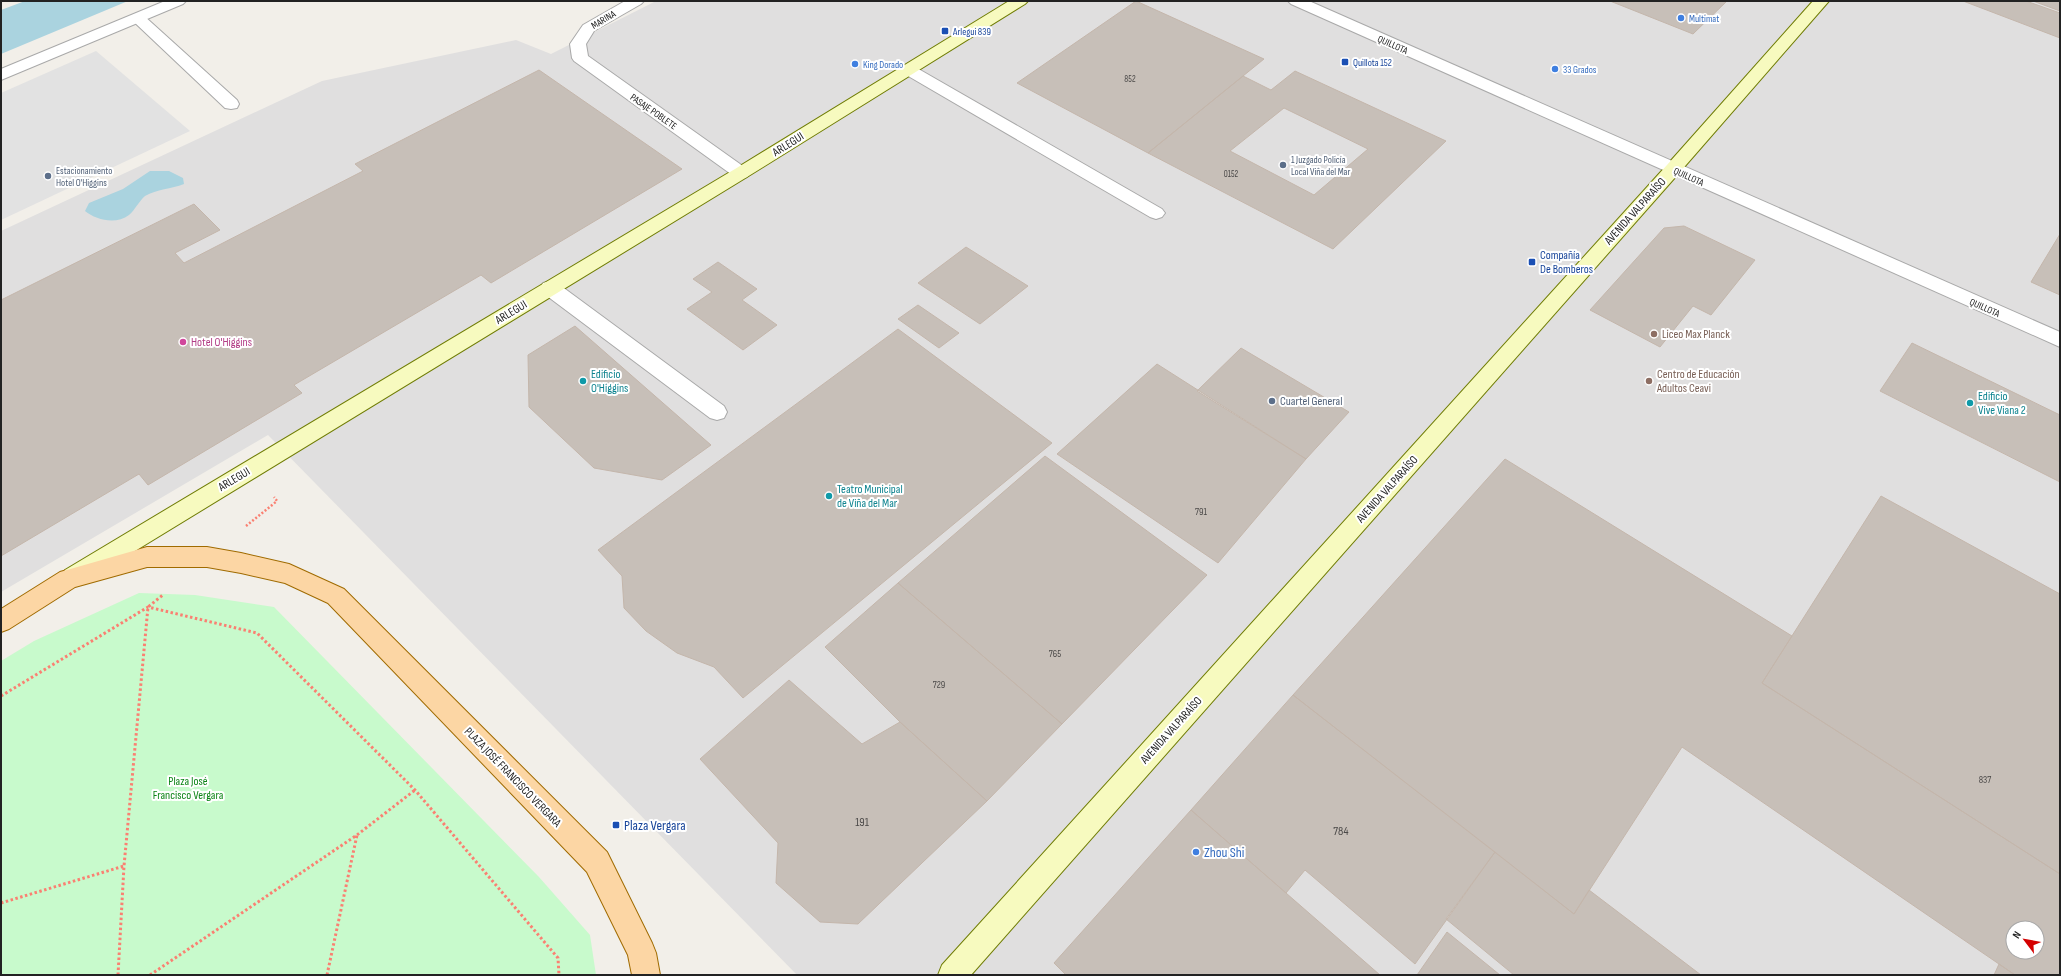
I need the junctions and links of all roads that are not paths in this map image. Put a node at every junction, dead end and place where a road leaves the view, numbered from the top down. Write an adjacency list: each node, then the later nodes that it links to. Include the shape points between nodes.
1 (178, 1): 6 (street)
2 (636, 1): 7 (street, MARINA, via 588,28)
3 (1020, 1): 8 (main road, ARLEGUI)
4 (1296, 1): 11 (street, QUILLOTA)
5 (1821, 1): 11 (main road, AVENIDA VALPARAÍSO)
6 (138, 18): 9 (street); 10 (street)
7 (578, 44): 12 (street, PASAJE POBLETE, via 580,58)
8 (909, 70): 12 (main road, ARLEGUI); 13 (street)
9 (1, 74)
10 (231, 104)
11 (1673, 169): 15 (street, QUILLOTA); 19 (main road, AVENIDA VALPARAÍSO)
12 (741, 173): 14 (main road, ARLEGUI)
13 (1156, 213)
14 (550, 288): 16 (street); 17 (main road, ARLEGUI)
15 (2060, 340)
16 (717, 412)
17 (68, 579): 18 (main road, ARLEGUI); 20 (main road, PLAZA JOSÉ FRANCISCO VERGARA, via 147,557 207,558 289,574 336,596 597,862 642,953)
18 (1, 622)
19 (960, 972)
20 (646, 975)

